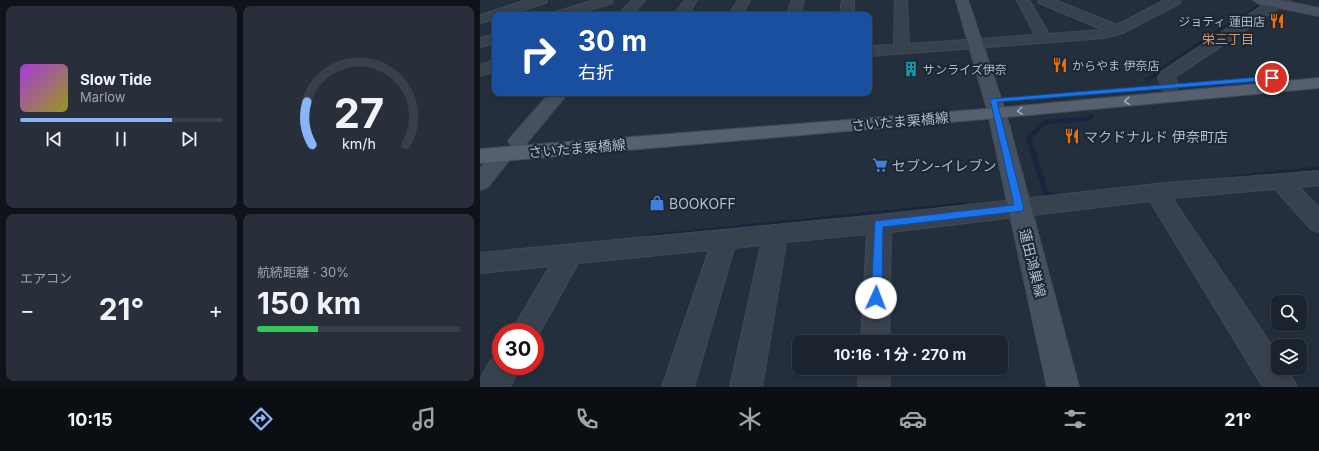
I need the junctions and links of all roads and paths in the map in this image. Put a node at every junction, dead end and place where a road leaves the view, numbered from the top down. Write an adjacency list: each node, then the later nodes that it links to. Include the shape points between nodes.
1 (541, 0): 16 (street)
2 (607, 0): 17 (street)
3 (639, 0): 18 (street)
4 (691, 0): 19 (street)
5 (744, 0): 20 (street)
6 (798, 0): 21 (street)
7 (848, 0): 22 (street)
8 (901, 0): 31 (street)
9 (962, 0): 30 (main road, 蓮田鴻巣線)
10 (1023, 0): 27 (street)
11 (1044, 0): 15 (street)
12 (1085, 0): 15 (street)
13 (1175, 0): 26 (street)
14 (1273, 2): 23 (main road); 39 (street, via 1168,74 1166,78)
15 (1066, 9): 26 (street)
16 (502, 12)
17 (570, 12)
18 (628, 12)
19 (683, 12)
20 (738, 12)
21 (795, 12)
22 (847, 12)
23 (1319, 12)
24 (492, 15): 25 (street)
25 (480, 19)
26 (1118, 30): 27 (street, via 1105,34)
27 (1044, 38): 30 (street)
28 (492, 39): 29 (street)
29 (480, 43)
30 (975, 43): 31 (street); 41 (main road, 蓮田鴻巣線)
31 (902, 49): 32 (street)
32 (872, 51)
33 (492, 66): 34 (street)
34 (480, 71)
35 (1319, 74): 39 (main road, さいたま栗橋線)
36 (492, 76): 37 (street)
37 (480, 77)
38 (1319, 83): 41 (main road, さいたま栗橋線, one-way to 41)
39 (1170, 86): 41 (main road, さいたま栗橋線)
40 (556, 96): 43 (main road)
41 (995, 107): 43 (main road, さいたま栗橋線); 49 (main road, 蓮田鴻巣線)
42 (480, 144): 43 (main road, さいたま栗橋線)
43 (511, 148): 44 (main road, さいたま栗橋線); 46 (main road)
44 (480, 156)
45 (1319, 178): 47 (street)
46 (480, 182)
47 (1282, 182): 48 (street); 50 (street)
48 (1156, 192): 49 (street); 65 (street)
49 (1019, 208): 51 (street); 64 (main road, 蓮田鴻巣線)
50 (1319, 223)
51 (879, 224): 52 (street); 57 (street)
52 (776, 233): 53 (street); 62 (street)
53 (725, 238): 54 (street); 61 (street)
54 (571, 254): 55 (street); 56 (street)
55 (480, 263)
56 (530, 323)
57 (875, 335)
58 (500, 375): 60 (street)
59 (874, 375): 63 (street)
60 (493, 387)
61 (678, 387)
62 (746, 387)
63 (874, 387)
64 (1063, 387)
65 (1281, 387)

